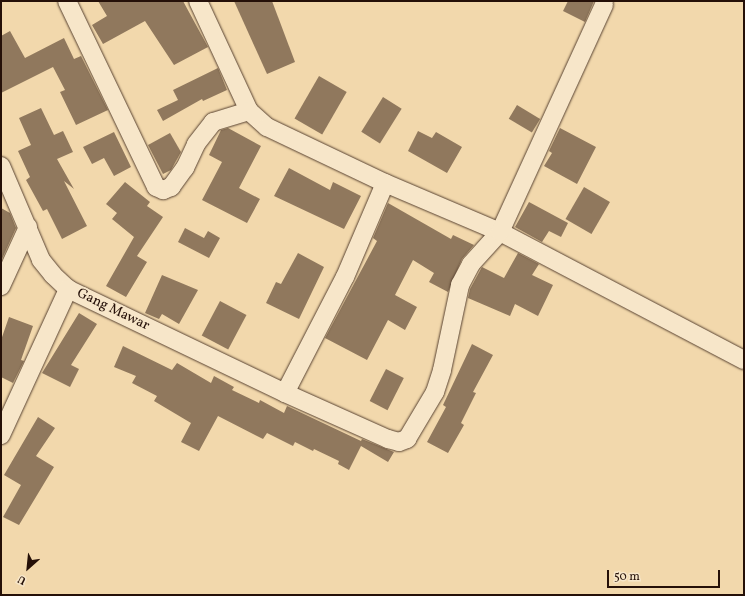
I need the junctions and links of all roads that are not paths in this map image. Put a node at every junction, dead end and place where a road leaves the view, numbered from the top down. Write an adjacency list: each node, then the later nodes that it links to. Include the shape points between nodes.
1 (67, 1): 4 (street, via 156,186 163,190 171,187 185,168 196,144 213,122)
2 (198, 1): 4 (street)
3 (604, 5): 8 (street)
4 (249, 111): 6 (street, via 267,126)
5 (1, 166): 7 (street, Gang Mawar)
6 (385, 183): 8 (street); 12 (street, via 345,277)
7 (28, 227): 9 (street); 10 (street, Gang Mawar, via 41,260)
8 (500, 232): 11 (street); 12 (street, Gang Mawar, via 471,264 460,285 435,392 407,439 399,442 388,439)
9 (1, 286)
10 (68, 289): 12 (street, Gang Mawar); 13 (street)
11 (744, 360)
12 (286, 393)
13 (1, 435)

